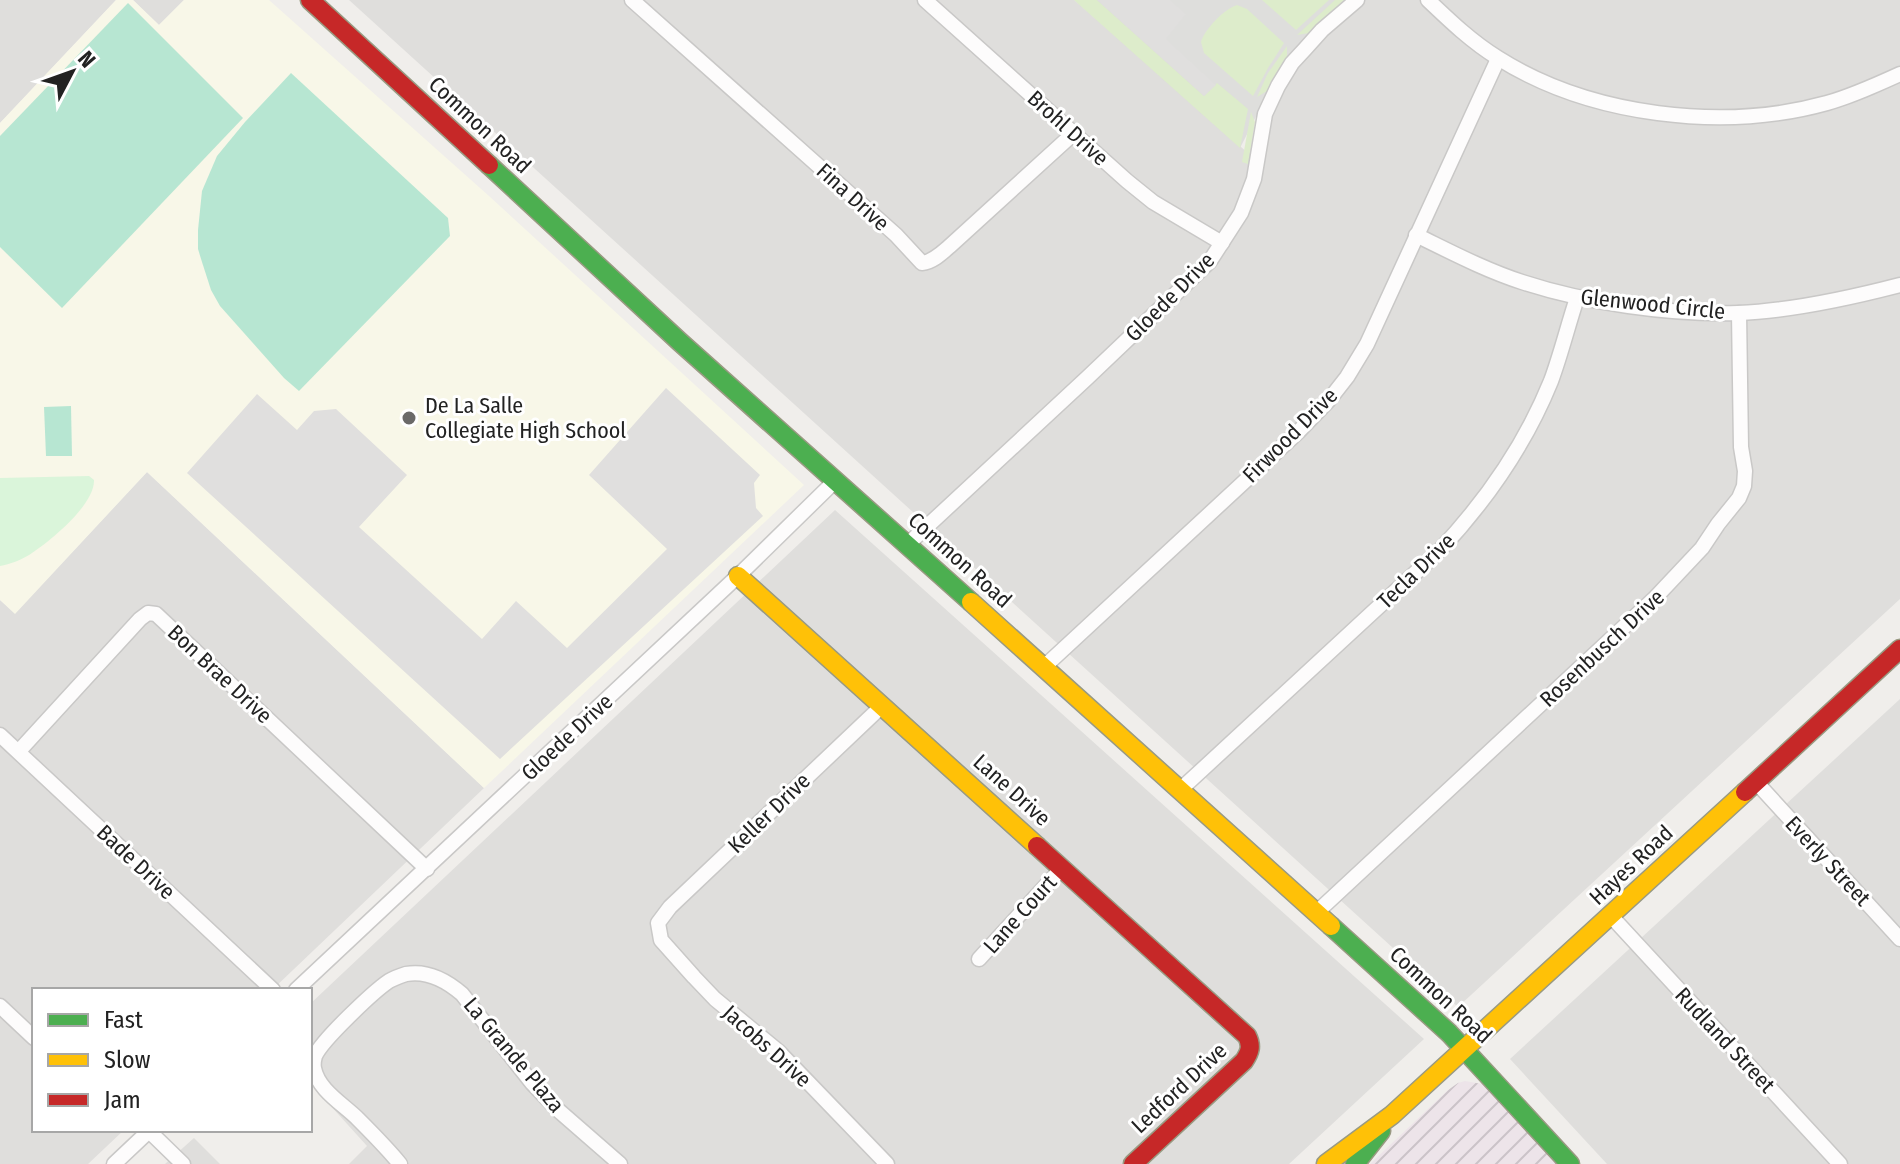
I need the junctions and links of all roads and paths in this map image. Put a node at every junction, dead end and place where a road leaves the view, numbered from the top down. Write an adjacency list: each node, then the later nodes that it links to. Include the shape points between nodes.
1 (310, 0): 14 (street, Common Road)
2 (632, 0): 8 (street, Fina Drive, via 922,263 937,257)
3 (925, 0): 8 (street, Brohl Drive)
4 (1357, 0): 10 (street, Gloede Drive, via 1322,30 1278,86 1265,114 1254,179)
5 (1428, 0): 6 (street)
6 (1498, 59): 7 (street, via 1582,97 1648,113 1698,117 1799,109 1855,94); 9 (street, Firwood Drive)
7 (1900, 74)
8 (1074, 133): 10 (street, Brohl Drive, via 1153,202)
9 (1416, 235): 12 (street, Glenwood Circle, via 1492,271); 18 (street, Firwood Drive, via 1367,344 1329,400)
10 (1222, 243): 15 (street, Gloede Drive, via 1195,276)
11 (1900, 285): 13 (street, Glenwood Circle)
12 (1577, 298): 13 (street, Glenwood Circle); 23 (street, Tecla Drive, via 1531,426 1471,516)
13 (1739, 313): 26 (street, Rosenbusch Drive, via 1745,471 1739,498 1654,599)
14 (835, 481): 15 (street, Common Road); 16 (street, Gloede Drive)
15 (907, 545): 18 (street, Common Road)
16 (738, 576): 19 (street, Lane Drive); 25 (street, Gloede Drive)
17 (1898, 655): 22 (street, Hayes Road)
18 (1044, 667): 23 (street, Common Road)
19 (883, 705): 24 (street, Lane Drive); 28 (street, Keller Drive)
20 (0, 735): 21 (street, Bade Drive)
21 (19, 751): 25 (street, Bon Brae Drive, via 133,626 148,613 156,614); 31 (street, Bade Drive)
22 (1756, 782): 27 (street, Hayes Road); 29 (street, Everly Street)
23 (1180, 790): 26 (street, Common Road)
24 (1062, 868): 30 (street, Lane Court); 35 (street, Lane Drive)
25 (427, 869): 32 (street, Gloede Drive)
26 (1316, 913): 36 (street, Common Road)
27 (1611, 916): 36 (street, Hayes Road); 48 (street, Rudland Street)
28 (658, 923): 43 (street, Jacobs Drive, via 661,940 694,977 778,1051)
29 (1900, 939)
30 (979, 959)
31 (271, 988)
32 (298, 988)
33 (0, 1006): 34 (street)
34 (32, 1036)
35 (1251, 1043): 44 (street, Ledford Drive, via 1244,1061)
36 (1465, 1048): 37 (street, Hayes Road); 47 (street, Common Road)
37 (1392, 1115): 45 (street, Hayes Road); 46 (street, Hayes Road)
38 (143, 1133): 39 (street); 40 (street)
39 (114, 1164)
40 (183, 1164)
41 (400, 1164): 42 (street, La Grande Plaza, via 323,1086 313,1064 326,1040 377,989 409,974 451,984 532,1083)
42 (620, 1164)
43 (887, 1164)
44 (1133, 1164)
45 (1326, 1164)
46 (1355, 1164)
47 (1570, 1164)
48 (1840, 1164)

